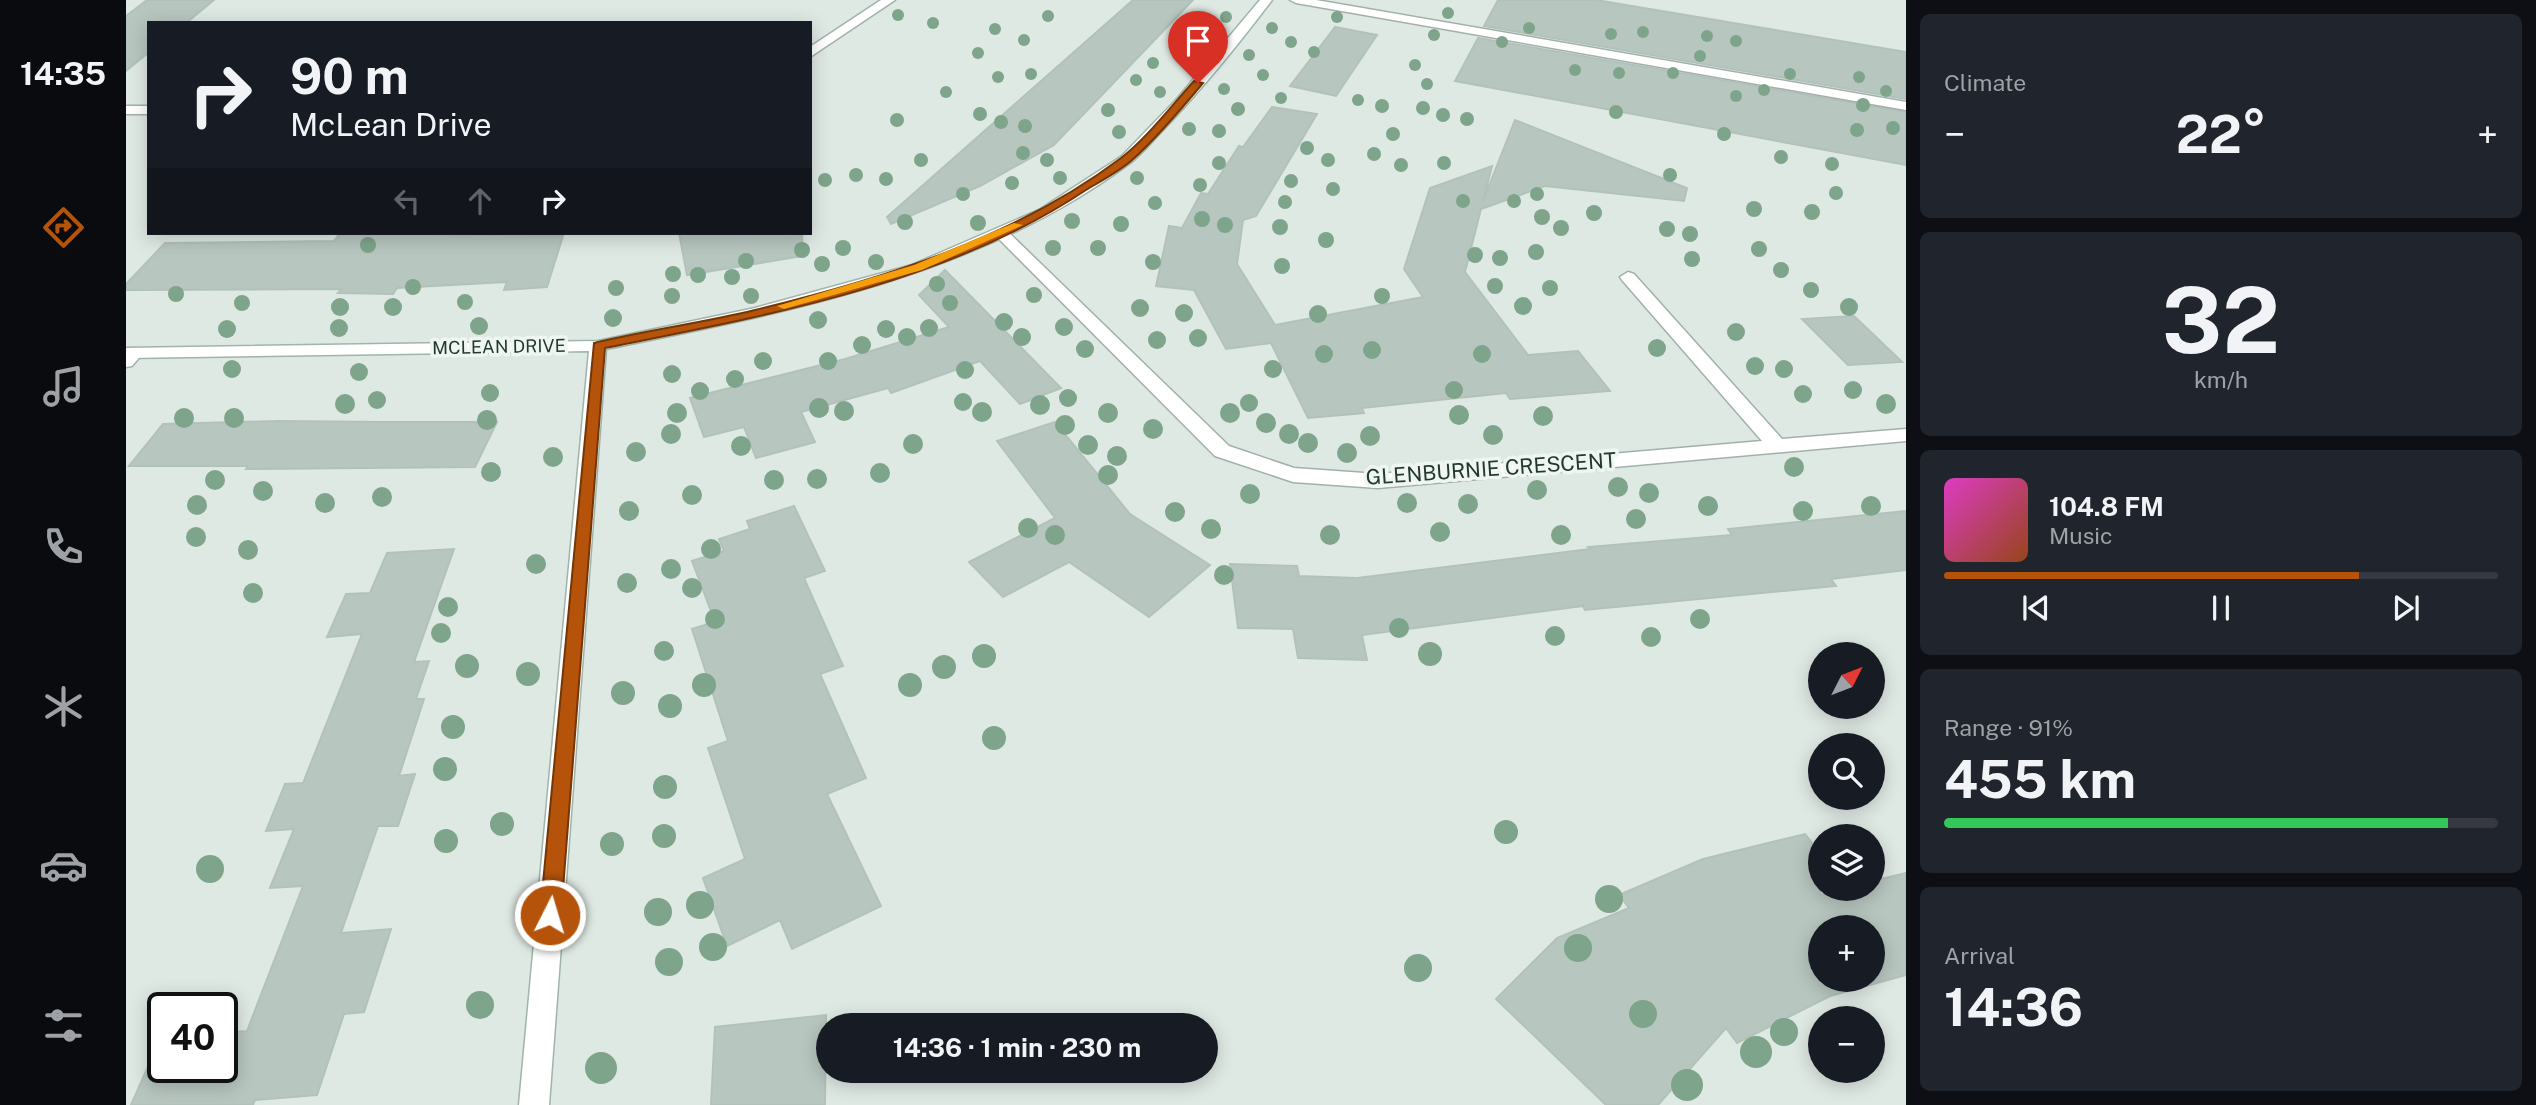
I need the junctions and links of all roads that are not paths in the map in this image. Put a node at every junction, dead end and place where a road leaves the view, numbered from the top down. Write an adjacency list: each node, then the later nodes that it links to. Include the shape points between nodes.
1 (889, 0): 4 (street)
2 (1266, 0): 8 (street, MCLEAN DRIVE, via 1181,103 1127,159 1044,213)
3 (1296, 0): 5 (street)
4 (812, 52)
5 (1906, 106)
6 (126, 110): 7 (street)
7 (147, 110)
8 (1001, 233): 10 (street, MCLEAN DRIVE, via 918,268 757,313); 13 (street, GLENBURNIE CRESCENT, via 1222,451 1293,475 1378,481)
9 (1628, 276): 13 (street)
10 (598, 346): 11 (street, MCLEAN DRIVE); 14 (street)
11 (129, 356)
12 (1906, 435): 13 (street, GLENBURNIE CRESCENT)
13 (1776, 445)
14 (534, 1105)

